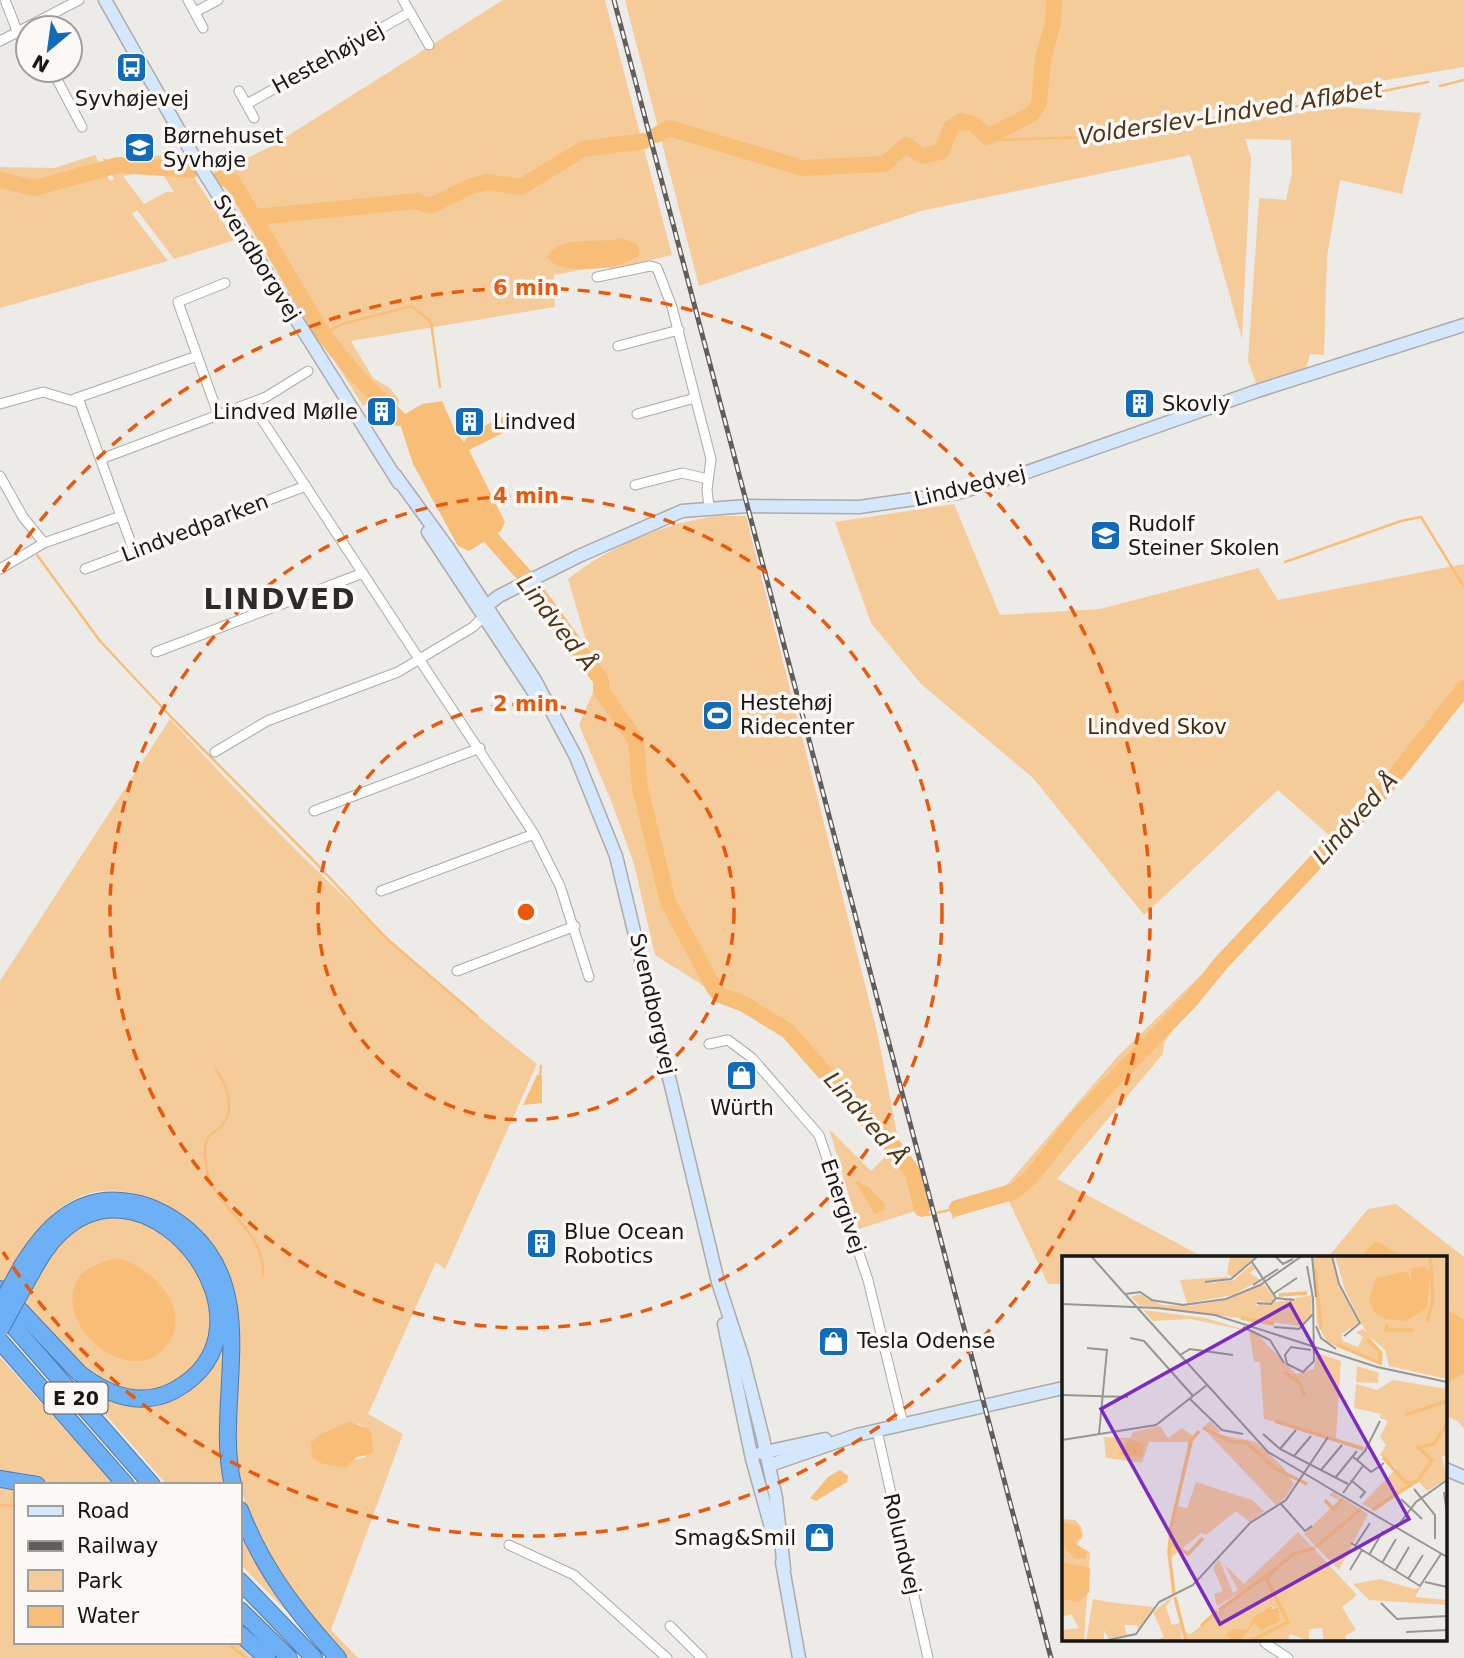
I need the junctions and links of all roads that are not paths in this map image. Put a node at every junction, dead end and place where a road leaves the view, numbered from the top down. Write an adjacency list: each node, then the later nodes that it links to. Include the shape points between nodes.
1 (5, 0): 10 (street)
2 (79, 0): 9 (street)
3 (105, 0): 43 (main road, Svendborgvej, via 193,155 440,554)
4 (188, 0): 7 (street)
5 (218, 0): 7 (street)
6 (403, 0): 8 (street)
7 (195, 12): 11 (street)
8 (410, 12): 12 (street); 15 (street, Hestehøjvej)
9 (54, 14)
10 (14, 23)
11 (203, 28)
12 (429, 45)
13 (59, 84): 17 (street)
14 (240, 91): 15 (street, Hestehøjvej)
15 (247, 104): 16 (street, Hestehøjvej)
16 (254, 118)
17 (82, 127)
18 (597, 277): 21 (street, via 657,268)
19 (225, 283): 23 (street, via 178,302)
20 (1464, 325): 36 (main road, Lindvedvej, via 957,493 859,507)
21 (679, 330): 22 (street); 25 (street)
22 (618, 346)
23 (197, 356): 26 (street); 29 (street)
24 (309, 371): 27 (street)
25 (695, 398): 30 (street); 33 (street, via 711,459)
26 (74, 399): 28 (street, via 43,392); 31 (street, via 80,403)
27 (251, 402): 29 (street); 35 (street)
28 (0, 404)
29 (218, 414): 31 (street)
30 (637, 414)
31 (101, 459): 37 (street)
32 (0, 476): 38 (street)
33 (708, 479): 34 (street, via 682,473); 36 (street)
34 (635, 485)
35 (306, 486): 39 (street, Lindvedparken); 42 (street)
36 (709, 507): 43 (main road, Lindvedvej, via 667,516 499,596)
37 (121, 516): 38 (street); 39 (street)
38 (44, 544): 40 (street)
39 (134, 551): 41 (street, Lindvedparken)
40 (0, 569)
41 (85, 569)
42 (363, 573): 44 (street); 45 (street)
43 (485, 612): 45 (street, via 473,627); 56 (main road, Svendborgvej, via 565,734 598,806 623,878)
44 (156, 652)
45 (422, 659): 46 (street); 47 (street, via 267,721)
46 (480, 748): 48 (street); 49 (street)
47 (215, 752)
48 (314, 811)
49 (534, 834): 50 (street); 51 (street)
50 (381, 891)
51 (575, 926): 52 (street); 53 (street)
52 (457, 971)
53 (589, 977)
54 (709, 1044): 62 (street, Energivej, via 729,1040 752,1058 819,1135 868,1280)
55 (27, 1269): 57 (highway, via 76,1221 114,1210 148,1217 170,1229 205,1267 218,1315 216,1339 197,1374 169,1393 155,1398 123,1397 79,1373); 58 (highway, bridge); 59 (highway, bridge); 73 (highway, via 38,1240 54,1224 71,1211 113,1200 158,1209 195,1237 216,1267 229,1312 228,1446)
56 (718, 1282): 65 (main road, Svendborgvej, via 727,1336); 65 (main road, Svendborgvej, via 743,1359)
57 (0, 1289)
58 (0, 1308): 72 (highway, E 20)
59 (0, 1330)
60 (0, 1341): 71 (highway, E 20)
61 (1062, 1388): 62 (main road)
62 (903, 1424): 63 (main road)
63 (877, 1431): 64 (main road); 91 (street, Rolundvej)
64 (857, 1435): 65 (main road); 66 (main road)
65 (760, 1454): 66 (main road, Svendborgvej); 76 (main road, Svendborgvej)
66 (769, 1465): 76 (main road, Svendborgvej)
67 (1446, 1469): 68 (main road)
68 (1464, 1477)
69 (0, 1479): 70 (highway)
70 (25, 1483)
71 (124, 1483)
72 (150, 1483)
73 (233, 1483)
74 (242, 1514): 86 (highway, via 266,1567)
75 (509, 1545): 87 (street, via 574,1575)
76 (784, 1569): 79 (main road, Svendborgvej)
77 (242, 1583): 85 (highway)
78 (242, 1611): 84 (highway)
79 (794, 1616): 89 (main road, Svendborgvej); 90 (main road, Svendborgvej)
80 (670, 1626): 88 (street)
81 (242, 1636): 83 (highway)
82 (1265, 1643): 92 (street)
83 (267, 1658)
84 (289, 1658)
85 (314, 1658)
86 (338, 1658)
87 (667, 1658)
88 (702, 1658)
89 (799, 1658)
90 (807, 1658)
91 (928, 1658)
92 (1289, 1658)

